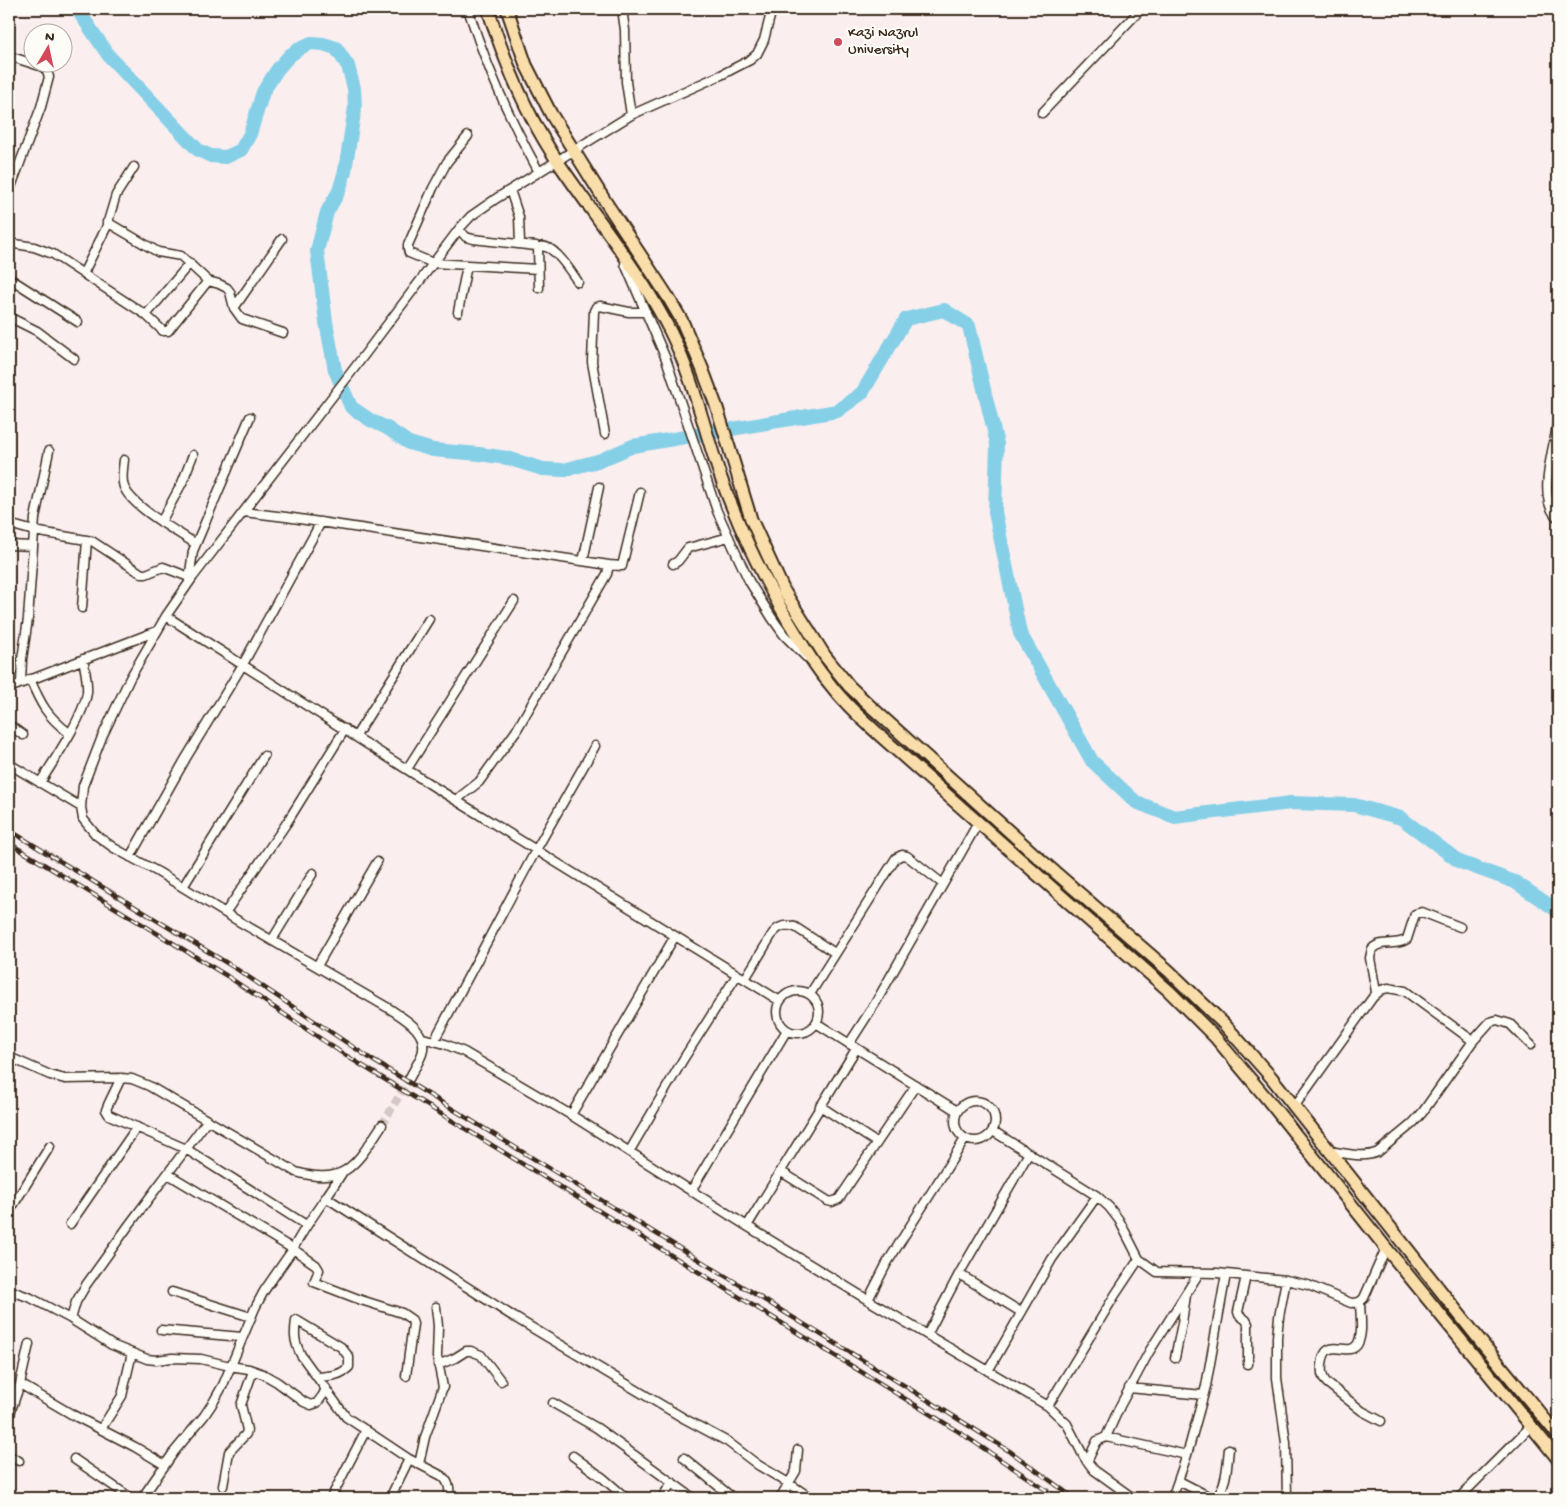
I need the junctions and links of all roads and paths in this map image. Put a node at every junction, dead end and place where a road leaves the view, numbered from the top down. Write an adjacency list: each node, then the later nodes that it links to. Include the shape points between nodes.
1 (468, 9): 14 (street, via 494,83)
2 (488, 9): 12 (highway, via 508,68)
3 (507, 9): 11 (highway, via 526,65)
4 (622, 9): 9 (street)
5 (772, 9): 9 (street, via 764,40 750,60)
6 (1141, 9): 8 (street)
7 (9, 56): 16 (street, via 43,67 49,77)
8 (1042, 114)
9 (631, 115): 11 (street)
10 (468, 136): 25 (street, via 447,162 408,244 409,253)
11 (572, 150): 12 (street); 120 (highway, via 682,322 717,408 751,519 765,552 784,591 837,672 874,710 1198,997 1252,1055)
12 (557, 161): 14 (street); 23 (highway)
13 (134, 166): 17 (street, via 116,195)
14 (539, 172): 15 (street)
15 (510, 190): 18 (street, via 471,216); 21 (street, via 519,217)
16 (9, 192)
17 (108, 222): 24 (street, via 153,250 178,254); 28 (street)
18 (458, 229): 21 (street, via 473,239); 25 (street)
19 (282, 238): 33 (street)
20 (9, 243): 28 (street, via 44,249)
21 (520, 243): 22 (street)
22 (538, 248): 27 (street); 31 (street, via 545,246 553,250)
23 (618, 248): 35 (street); 73 (highway, via 670,330 733,507 766,582)
24 (190, 263): 30 (street); 36 (street)
25 (433, 263): 26 (street); 51 (street)
26 (467, 265): 27 (street); 34 (street)
27 (538, 269): 32 (street)
28 (83, 274): 36 (street)
29 (9, 278): 38 (street)
30 (208, 281): 33 (street, via 227,288); 36 (street, via 166,332)
31 (578, 282)
32 (539, 288)
33 (234, 308): 39 (street, via 242,319)
34 (458, 312)
35 (646, 312): 45 (street, via 600,306 594,311 592,362); 57 (street)
36 (146, 315)
37 (9, 317): 40 (street, via 37,331)
38 (78, 322)
39 (283, 333)
40 (74, 359)
41 (1558, 362): 42 (street)
42 (1558, 371)
43 (1558, 397): 52 (street, via 1548,478 1549,506)
44 (250, 417): 59 (street)
45 (605, 434)
46 (49, 451): 56 (street)
47 (194, 455): 53 (street)
48 (124, 460): 53 (street, via 123,482 129,496)
49 (599, 487): 62 (street)
50 (640, 492): 64 (street, via 622,566)
51 (244, 512): 54 (street); 65 (street)
52 (1558, 518)
53 (161, 522): 59 (street)
54 (321, 522): 62 (street); 72 (street)
55 (9, 524): 56 (street)
56 (34, 531): 58 (street); 61 (street)
57 (729, 537): 63 (street, via 688,548); 73 (street, via 749,581 772,618 784,635)
58 (87, 540): 65 (street, via 142,574 163,567); 67 (street)
59 (196, 544): 65 (street)
60 (9, 545): 61 (street)
61 (32, 546): 75 (street)
62 (583, 561): 64 (street)
63 (672, 564)
64 (609, 565): 87 (street, via 607,574 516,731 479,782)
65 (189, 580): 68 (street)
66 (514, 601): 85 (street)
67 (82, 608)
68 (166, 616): 70 (street); 72 (street)
69 (429, 619): 81 (street)
70 (158, 631): 71 (street); 88 (street, via 130,678 102,737 83,786)
71 (83, 659): 74 (street); 79 (street, via 87,694)
72 (242, 666): 78 (street); 91 (street)
73 (820, 670): 89 (highway, via 862,719)
74 (30, 679): 75 (street); 79 (street, via 49,715)
75 (21, 683): 76 (street)
76 (9, 688)
77 (9, 724): 80 (street)
78 (345, 729): 81 (street); 96 (street)
79 (70, 733): 86 (street)
80 (23, 735)
81 (356, 736): 85 (street)
82 (595, 746): 90 (street)
83 (264, 756): 95 (street)
84 (9, 764): 86 (street)
85 (407, 769): 87 (street)
86 (40, 783): 88 (street)
87 (456, 800): 90 (street)
88 (81, 807): 91 (street, via 83,820 96,834)
89 (978, 823): 94 (street); 144 (highway, via 1170,991 1215,1037)
90 (536, 850): 98 (street); 110 (street)
91 (130, 856): 95 (street)
92 (377, 862): 101 (street)
93 (313, 873): 99 (street)
94 (943, 884): 100 (street, via 902,854 896,858); 112 (street, via 876,1002)
95 (183, 887): 96 (street)
96 (225, 913): 99 (street)
97 (1460, 927): 104 (street, via 1422,912 1415,914 1407,939 1380,944 1372,949 1370,958)
98 (675, 936): 102 (street); 122 (street)
99 (272, 940): 101 (street)
100 (835, 953): 103 (street, via 795,927 782,926 773,933); 105 (street)
101 (316, 966): 109 (street, via 403,1017)
102 (737, 975): 103 (street); 132 (street)
103 (745, 979): 106 (street)
104 (1376, 992): 111 (street, via 1388,988 1405,991); 120 (street)
105 (810, 994): 106 (street, via 790,992); 107 (street, via 820,1011)
106 (780, 1001): 108 (street, via 777,1014)
107 (816, 1023): 108 (street, via 800,1033); 112 (street)
108 (788, 1030): 137 (street)
109 (423, 1038): 110 (street); 117 (street, via 422,1053)
110 (434, 1041): 122 (street, via 464,1052)
111 (1473, 1041): 113 (street, via 1490,1022 1497,1020 1510,1024); 131 (street, via 1422,1113 1378,1152 1363,1156)
112 (848, 1044): 114 (street)
113 (1531, 1045)
114 (856, 1049): 118 (street); 119 (street)
115 (9, 1058): 116 (street, via 65,1079)
116 (121, 1078): 123 (street, via 148,1086); 125 (street, via 106,1110 113,1118)
117 (409, 1079)
118 (916, 1085): 121 (street); 128 (street)
119 (820, 1106): 128 (street); 134 (street)
120 (1294, 1107): 131 (highway)
121 (957, 1111): 126 (street, via 969,1101 982,1101 995,1116); 127 (street, via 956,1129)
122 (571, 1115): 132 (street)
123 (207, 1121): 130 (street); 135 (street, via 296,1172 324,1177)
124 (382, 1125): 135 (street, via 357,1163)
125 (137, 1127): 130 (street); 141 (street)
126 (993, 1130): 127 (street, via 979,1141); 133 (street)
127 (965, 1138): 155 (street, via 886,1263)
128 (877, 1144): 134 (street, via 839,1199 832,1202)
129 (50, 1146): 140 (street)
130 (186, 1149): 136 (street); 142 (street)
131 (1328, 1151): 186 (highway)
132 (629, 1152): 137 (street)
133 (1029, 1153): 138 (street); 148 (street)
134 (780, 1171): 143 (street)
135 (342, 1173): 139 (street)
136 (168, 1174): 145 (street); 160 (street, via 86,1285)
137 (691, 1191): 143 (street)
138 (1097, 1196): 146 (street, via 1119,1220); 158 (street, via 1052,1259)
139 (327, 1198): 142 (street); 203 (street, via 514,1317 722,1438)
140 (9, 1212)
141 (70, 1224)
142 (306, 1225): 145 (street)
143 (747, 1226): 155 (street)
144 (1386, 1248): 156 (street); 183 (highway)
145 (293, 1249): 159 (street, via 264,1291); 172 (street, via 316,1265 319,1270 314,1282 402,1313 412,1320)
146 (1139, 1259): 147 (street, via 1157,1272); 180 (street)
147 (1198, 1273): 149 (street); 154 (street)
148 (959, 1274): 158 (street); 162 (street)
149 (1226, 1274): 150 (street); 178 (street)
150 (1246, 1276): 151 (street); 167 (street, via 1238,1312 1248,1324)
151 (1286, 1280): 156 (street, via 1350,1303); 219 (street, via 1277,1337 1277,1378 1286,1443)
152 (9, 1290): 160 (street)
153 (172, 1292): 159 (street)
154 (1186, 1293): 166 (street); 177 (street)
155 (868, 1300): 162 (street)
156 (1360, 1302): 182 (street, via 1357,1344 1349,1349 1332,1348 1324,1354 1323,1379 1362,1411)
157 (436, 1307): 168 (street)
158 (1021, 1312): 171 (street)
159 (251, 1317): 163 (street)
160 (71, 1319): 165 (street, via 112,1345)
161 (161, 1330): 163 (street)
162 (928, 1335): 171 (street)
163 (242, 1337): 169 (street)
164 (29, 1344): 175 (street)
165 (132, 1353): 169 (street, via 146,1359 194,1358); 184 (street, via 122,1396)
166 (1175, 1358)
167 (1248, 1364)
168 (438, 1365): 174 (street, via 471,1350 481,1355); 199 (street, via 443,1387)
169 (230, 1366): 170 (street); 200 (street, via 223,1385 204,1416)
170 (253, 1371): 176 (street, via 277,1382 311,1405 317,1403); 204 (street, via 241,1405 246,1434 229,1452)
171 (988, 1371): 180 (street)
172 (406, 1376)
173 (318, 1377): 173 (street, via 296,1344 296,1320 340,1347 349,1357 349,1366 343,1372); 176 (street)
174 (501, 1381)
175 (20, 1384): 181 (street); 184 (street)
176 (326, 1388): 185 (street, via 346,1417)
177 (1129, 1388): 178 (street); 187 (street)
178 (1203, 1396): 190 (street)
179 (553, 1403): 202 (street, via 597,1428)
180 (1048, 1406): 198 (street, via 1068,1424)
181 (9, 1416)
182 (1381, 1421)
183 (1530, 1426): 196 (highway); 220 (street)
184 (101, 1429): 200 (street)
185 (366, 1430): 193 (street); 207 (street)
186 (1558, 1435)
187 (1106, 1437): 190 (street); 198 (street, via 1097,1441)
188 (1229, 1449): 218 (street, via 1224,1481)
189 (798, 1450): 203 (street, via 796,1471)
190 (1187, 1455): 201 (street)
191 (9, 1456): 197 (street)
192 (573, 1456): 210 (street)
193 (409, 1458): 199 (street); 208 (street)
194 (684, 1458): 213 (street)
195 (74, 1459): 205 (street)
196 (1558, 1459)
197 (19, 1462)
198 (1087, 1462): 216 (street)
199 (419, 1464): 209 (street, via 446,1480 450,1488)
200 (165, 1465): 206 (street)
201 (1179, 1481): 217 (street); 218 (street)
202 (672, 1482): 211 (street); 212 (street)
203 (790, 1484): 214 (street); 215 (street)
204 (223, 1486)
205 (131, 1498)
206 (142, 1498)
207 (331, 1498)
208 (390, 1498)
209 (448, 1498)
210 (626, 1498)
211 (662, 1498)
212 (694, 1498)
213 (733, 1498)
214 (780, 1498)
215 (811, 1498)
216 (1133, 1498)
217 (1172, 1498)
218 (1215, 1498)
219 (1287, 1498)
220 (1459, 1498)

